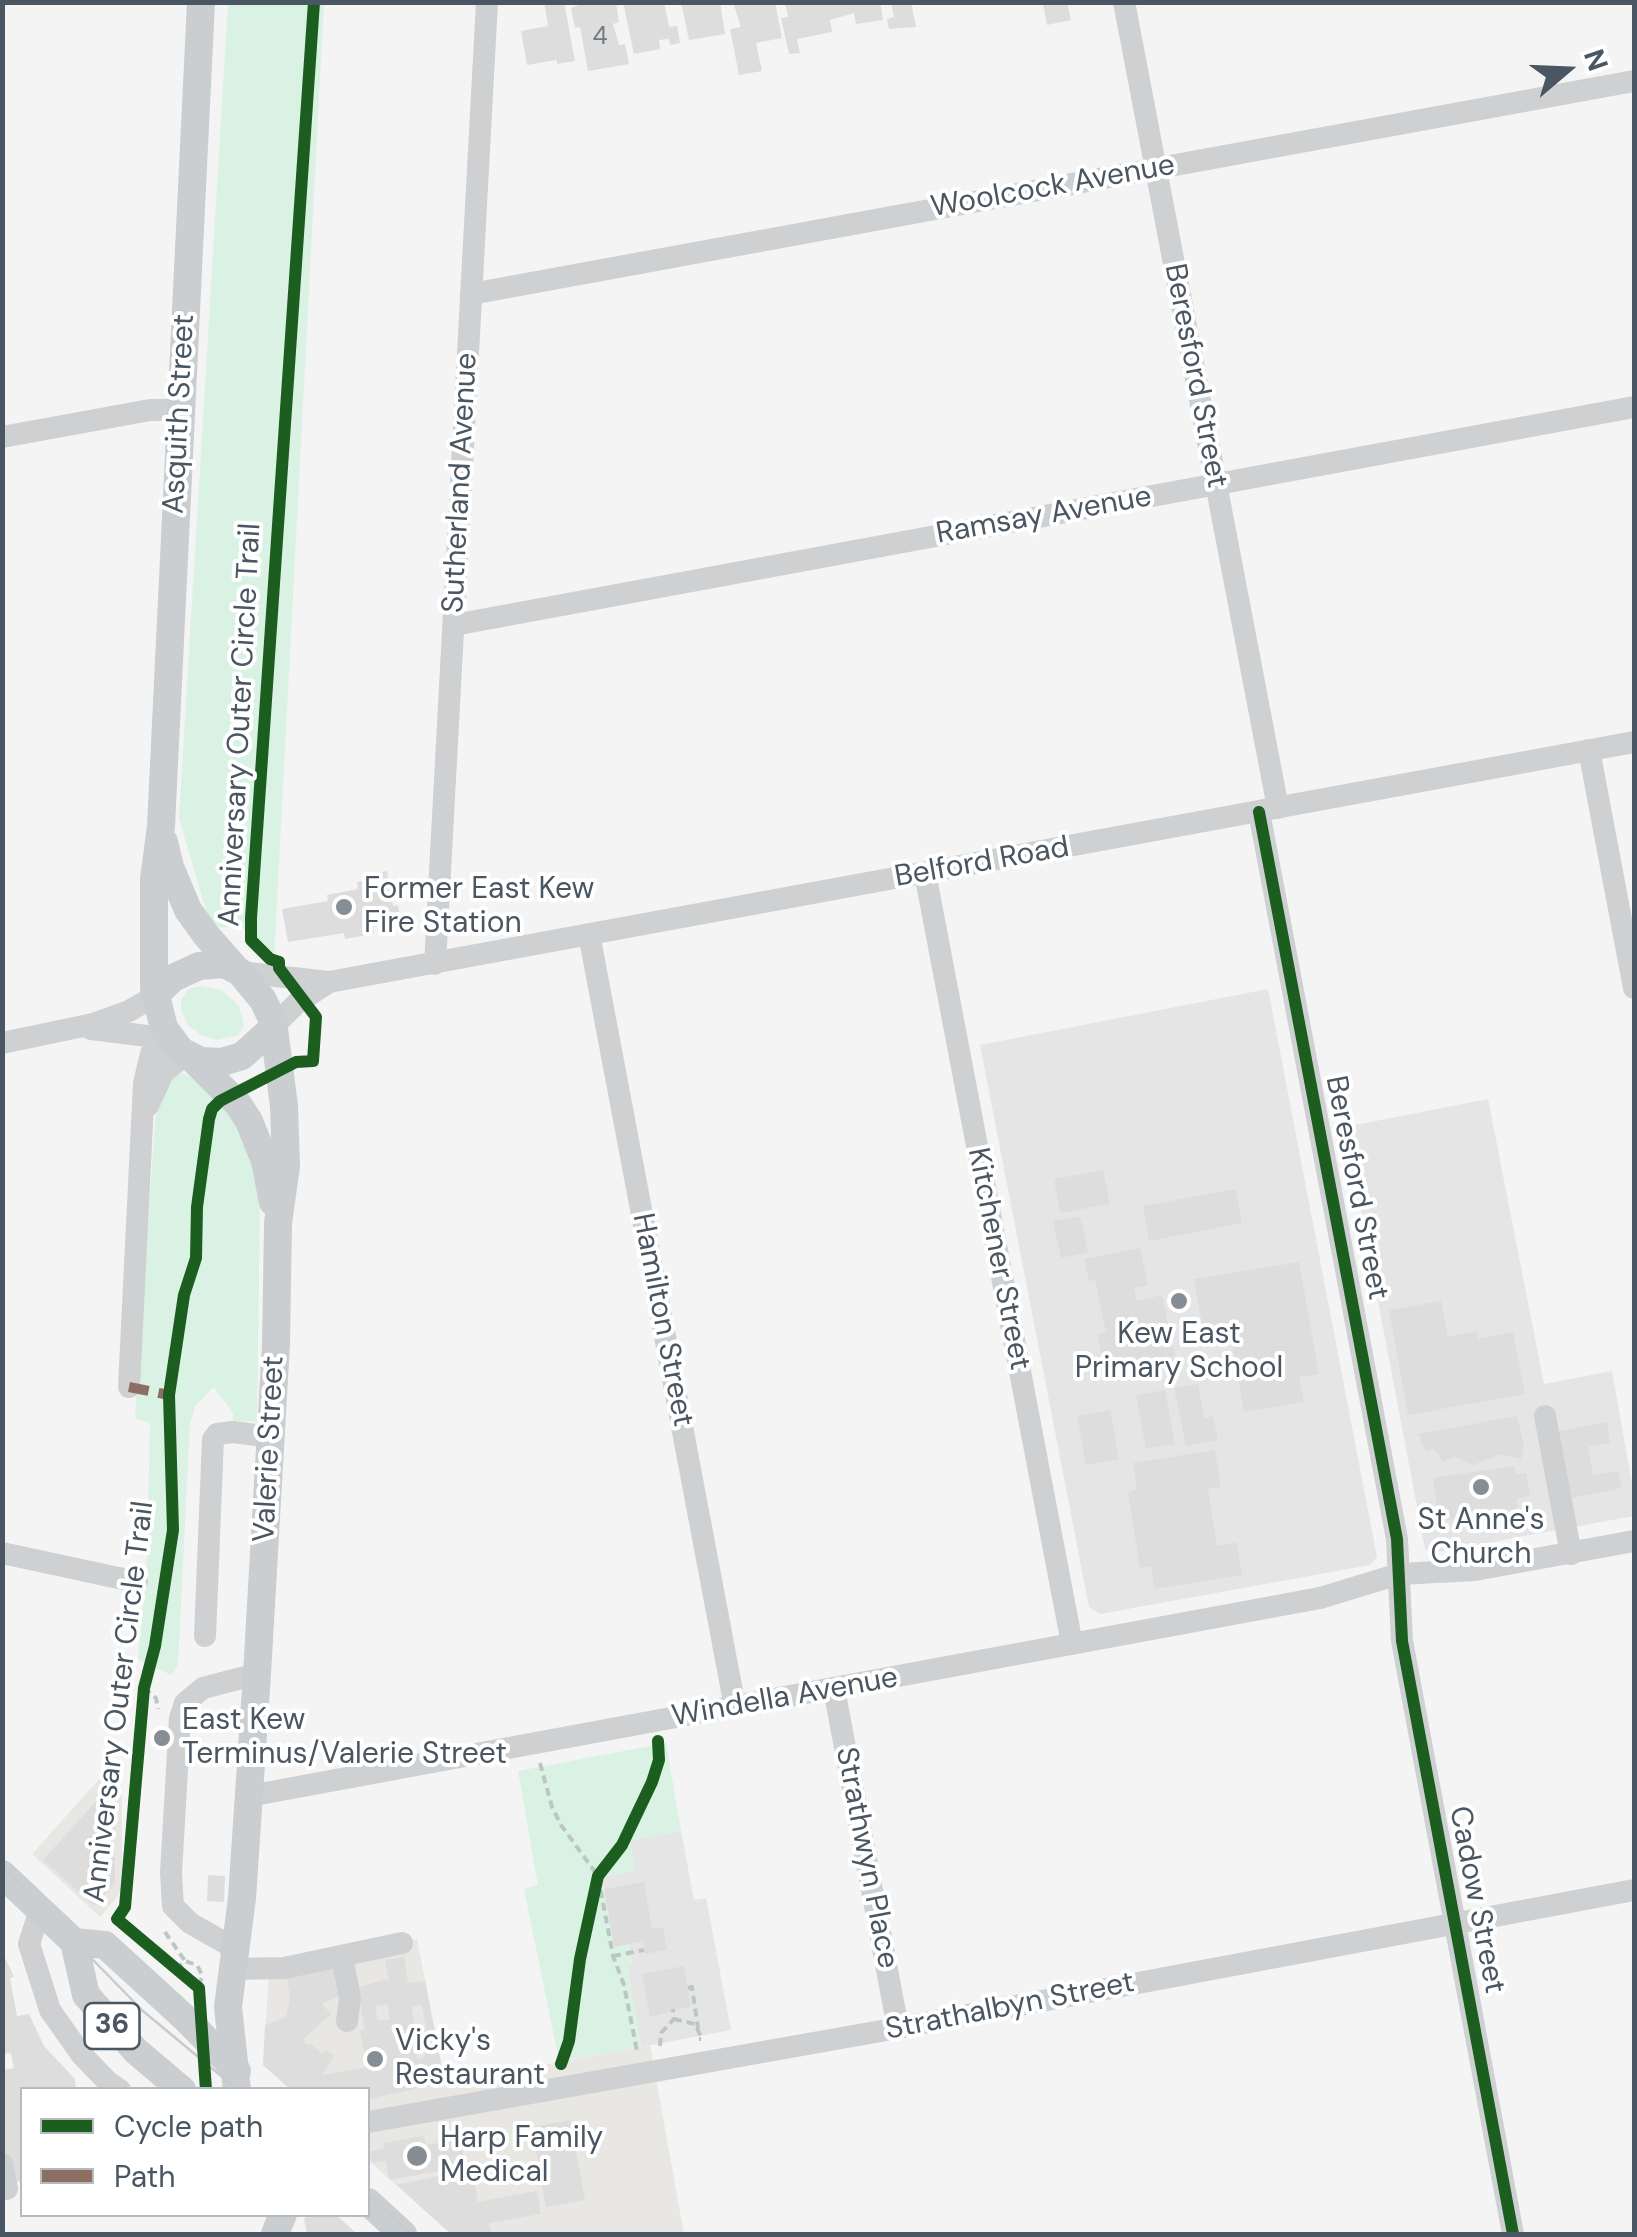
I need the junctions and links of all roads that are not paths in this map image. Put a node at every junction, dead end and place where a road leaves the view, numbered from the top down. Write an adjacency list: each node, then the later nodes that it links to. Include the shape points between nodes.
1 (202, 2): 8 (main road, Asquith Street)
2 (487, 2): 6 (street, Sutherland Avenue)
3 (1124, 2): 5 (street, Beresford Street)
4 (1634, 81): 5 (street, Woolcock Avenue)
5 (1156, 169): 6 (street, Woolcock Avenue); 10 (street, Beresford Street)
6 (471, 294): 11 (street, Sutherland Avenue)
7 (1634, 407): 10 (street, Ramsay Avenue)
8 (180, 410): 9 (street); 15 (main road, Asquith Street)
9 (2, 437)
10 (1216, 484): 11 (street, Ramsay Avenue); 14 (street, Beresford Street)
11 (454, 625): 18 (street, Sutherland Avenue)
12 (1634, 742): 13 (street, Belford Road)
13 (1589, 750): 14 (street, Belford Road); 21 (street)
14 (1268, 810): 16 (street, Belford Road); 35 (street, Beresford Street, via 1398,1538)
15 (161, 826): 19 (main road, Asquith Street, via 188,910); 22 (main road, Asquith Street, via 154,879)
16 (925, 874): 17 (street, Belford Road); 37 (street, Kitchener Street)
17 (589, 934): 18 (street, Belford Road); 40 (street, Hamilton Street)
18 (435, 964): 20 (street, Belford Road)
19 (238, 970): 20 (street, Belford Road); 22 (main road, via 194,967); 23 (main road)
20 (329, 982): 23 (street, Belford Road)
21 (1634, 988)
22 (155, 995): 24 (street); 26 (main road, via 160,1020)
23 (274, 1026): 26 (main road, via 234,1059 215,1062); 27 (main road, Valerie Street, via 285,1133)
24 (72, 1030): 25 (street); 26 (street)
25 (2, 1042)
26 (180, 1048): 27 (main road, Valerie Street, via 249,1121); 28 (street, via 154,1051 147,1064)
27 (278, 1224): 30 (main road, Valerie Street)
28 (128, 1387)
29 (1545, 1416): 33 (street)
30 (271, 1437): 36 (street, via 233,1432 213,1439); 38 (main road, Valerie Street)
31 (1634, 1542): 33 (street, Windella Avenue)
32 (2, 1553): 34 (street)
33 (1571, 1554): 35 (street, Windella Avenue)
34 (137, 1582)
35 (1398, 1584): 37 (street, Windella Avenue); 45 (street, Cadow Street, via 1402,1641)
36 (205, 1636)
37 (1072, 1644): 39 (street, Windella Avenue)
38 (257, 1674): 41 (main road, Valerie Street); 49 (street, via 202,1688 184,1703 180,1718 172,1898 180,1916)
39 (834, 1689): 40 (street, Windella Avenue); 51 (street, Strathwyn Place)
40 (735, 1707): 41 (street, Windella Avenue)
41 (249, 1796): 49 (main road, Valerie Street)
42 (2, 1874): 44 (main road, 36)
43 (1634, 1890): 45 (street, Strathalbyn Street)
44 (40, 1910): 46 (main road, 36); 53 (street, via 30,1944 50,2010)
45 (1456, 1923): 51 (street, Strathalbyn Street); 60 (street, Cadow Street)
46 (74, 1942): 52 (main road, 36, via 105,1945 202,2035); 54 (main road, 36, via 86,1996)
47 (402, 1943): 48 (street)
48 (342, 1957): 49 (street, via 284,1968); 50 (street)
49 (232, 1959): 52 (main road, Valerie Street, via 228,2007)
50 (347, 2021)
51 (898, 2028): 55 (street, Strathalbyn Street)
52 (235, 2079)
53 (116, 2087)
54 (178, 2087)
55 (373, 2121)
56 (2, 2164): 57 (street)
57 (7, 2189)
58 (371, 2206): 59 (main road)
59 (404, 2234)
60 (1513, 2234)

